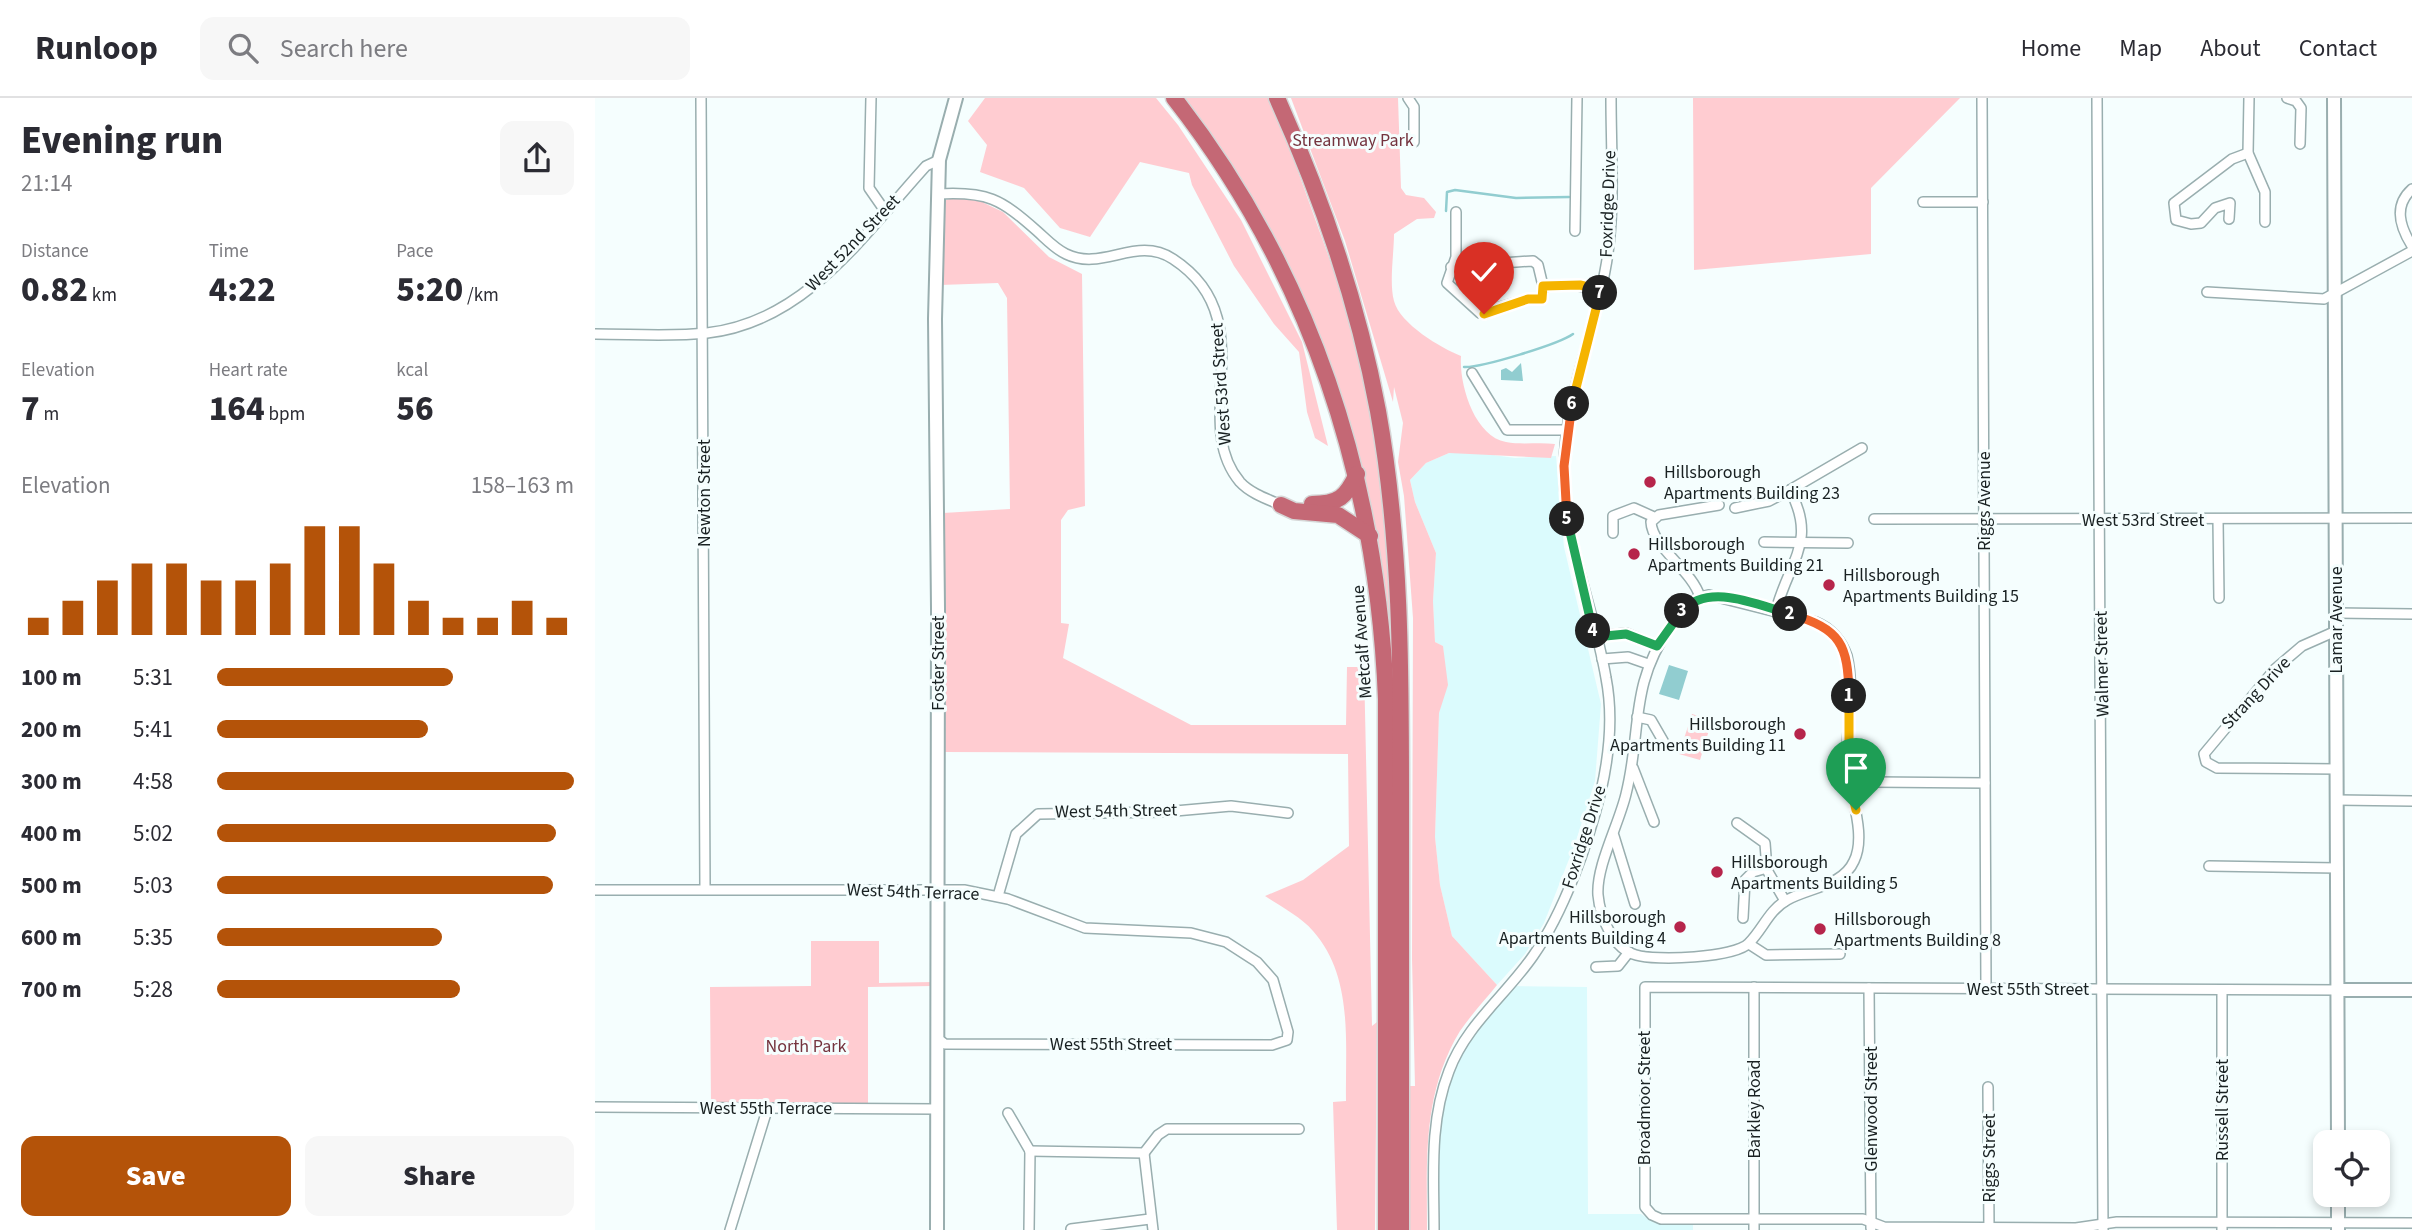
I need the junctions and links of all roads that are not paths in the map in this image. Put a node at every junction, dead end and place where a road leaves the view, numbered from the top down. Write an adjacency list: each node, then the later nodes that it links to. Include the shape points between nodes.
1 (701, 98): 33 (street, Newton Street)
2 (870, 98): 22 (street, via 869,188)
3 (956, 98): 17 (street, Foster Street)
4 (1174, 98): 38 (highway, Metcalf Avenue, via 1234,183 1285,275 1329,382)
5 (1277, 98): 127 (highway, Metcalf Avenue, via 1327,222 1356,318 1378,411 1395,536 1401,640)
6 (1408, 98): 14 (street, via 1414,107)
7 (1577, 98): 26 (street, Foxridge Drive)
8 (1611, 98): 30 (street, Foxridge Drive, via 1610,216)
9 (1982, 98): 21 (street, Riggs Avenue)
10 (2097, 98): 48 (street, Walmer Street)
11 (2249, 98): 16 (street)
12 (2287, 98): 15 (street, via 2301,108)
13 (2334, 98): 32 (street, Lamar Avenue)
14 (1414, 142)
15 (2301, 144)
16 (2248, 153): 24 (street, via 2232,159 2174,203 2176,220 2182,223 2201,223 2215,208 2230,203); 25 (street, via 2265,192)
17 (939, 160): 19 (street, Foster Street); 22 (street, West 52nd Street, via 926,166)
18 (2412, 189): 27 (street, via 2399,211)
19 (938, 194): 40 (street, West 53rd Street, via 994,197 1074,257 1096,260 1147,249 1185,268 1203,287 1219,323 1222,439 1230,465 1242,484); 81 (street, Foster Street)
20 (1923, 202): 21 (street)
21 (1983, 202): 46 (street, Riggs Avenue)
22 (885, 211): 33 (street, West 52nd Street, via 833,270 800,298 759,318)
23 (1456, 212): 28 (street, via 1456,257)
24 (2229, 219)
25 (2265, 222)
26 (1575, 231)
27 (2412, 249): 32 (street)
28 (1451, 267): 29 (street, via 1533,261); 29 (street, via 1447,283 1484,314 1528,299 1542,299)
29 (1543, 286): 30 (street, via 1580,285)
30 (1601, 290): 36 (street, Foxridge Drive)
31 (2207, 292): 32 (street, via 2322,299)
32 (2335, 293): 47 (street, Lamar Avenue)
33 (702, 333): 34 (street, West 52nd Street); 80 (street, Newton Street)
34 (595, 334)
35 (1472, 373): 36 (street, via 1507,430)
36 (1567, 430): 61 (street, Foxridge Drive, via 1567,524)
37 (1862, 448): 39 (street)
38 (1357, 474): 40 (highway, via 1347,494 1335,503); 51 (highway, Metcalf Avenue)
39 (1790, 490): 42 (street, via 1769,501); 53 (street, via 1802,515)
40 (1281, 505): 51 (highway, via 1294,511 1338,515)
41 (1719, 505): 43 (street)
42 (1735, 508)
43 (1654, 517): 50 (street, via 1634,508 1617,512); 55 (street, via 1653,531 1693,581)
44 (2412, 518): 47 (street, West 53rd Street)
45 (1874, 519): 46 (street, West 53rd Street)
46 (1985, 519): 48 (street, West 53rd Street); 70 (street, Riggs Avenue)
47 (2336, 519): 49 (street, West 53rd Street); 58 (street, Lamar Avenue)
48 (2100, 520): 49 (street, West 53rd Street); 95 (street, Walmer Street)
49 (2218, 520): 56 (street)
50 (1613, 533)
51 (1370, 536): 110 (highway, Metcalf Avenue, via 1381,612 1386,699)
52 (1764, 542): 53 (street)
53 (1802, 542): 54 (street); 57 (street)
54 (1849, 543)
55 (1700, 597): 57 (street, via 1715,595); 62 (street, Foxridge Drive, via 1684,608)
56 (2219, 598)
57 (1776, 610): 84 (street, via 1825,626 1843,648 1849,674 1849,779 1856,804 1857,853 1851,867 1838,879)
58 (2336, 613): 59 (street); 60 (street, Lamar Avenue)
59 (2412, 614)
60 (2336, 631): 68 (street, Lamar Avenue); 68 (street, Strang Drive, via 2302,646 2281,663 2215,738 2205,761 2219,768)
61 (1595, 637): 62 (street, via 1626,634); 63 (street, Foxridge Drive)
62 (1657, 646): 64 (street, Foxridge Drive)
63 (1602, 659): 64 (street, via 1628,657); 128 (street, Foxridge Drive, via 1608,729 1596,811 1545,938 1470,1032 1449,1071 1435,1124)
64 (1648, 664): 65 (street, Foxridge Drive)
65 (1637, 717): 66 (street, via 1651,720); 67 (street, Foxridge Drive)
66 (1666, 747)
67 (1632, 767): 74 (street); 76 (street, Foxridge Drive)
68 (2337, 769): 71 (street, Lamar Avenue)
69 (1874, 782): 70 (street)
70 (1985, 783): 94 (street, Riggs Avenue)
71 (2337, 800): 72 (street); 79 (street, Lamar Avenue)
72 (2412, 801)
73 (1288, 813): 83 (street, West 54th Street, via 1231,806 1038,814 1016,834)
74 (1654, 822)
75 (1737, 823): 78 (street, via 1765,843)
76 (1614, 835): 85 (street); 88 (street, Foxridge Drive, via 1600,874 1598,901 1611,933)
77 (2210, 866): 79 (street)
78 (1767, 868): 84 (street); 86 (street, via 1745,880)
79 (2338, 868): 98 (street, Lamar Avenue)
80 (705, 889): 81 (street, West 54th Terrace); 82 (street, West 54th Terrace)
81 (936, 889): 83 (street, West 54th Terrace); 99 (street, Foster Street)
82 (595, 890)
83 (998, 896): 100 (street, West 54th Terrace, via 1085,928 1192,933 1226,942 1257,962 1273,980)
84 (1785, 901): 87 (street, via 1771,912)
85 (1635, 904)
86 (1743, 918)
87 (1749, 944): 88 (street, via 1720,956 1639,956); 89 (street, via 1763,955)
88 (1629, 952): 90 (street, via 1618,966)
89 (1840, 954)
90 (1596, 967)
91 (1645, 987): 92 (street, West 55th Street); 113 (street, Broadmoor Street, via 1647,1210 1661,1219)
92 (1754, 987): 93 (street, West 55th Street); 113 (street, Barkley Road)
93 (1870, 988): 94 (street, West 55th Street); 116 (street, Glenwood Street)
94 (1986, 989): 95 (street, West 55th Street)
95 (2104, 989): 97 (street, West 55th Street); 118 (street, Walmer Street)
96 (2412, 989): 98 (street, West 55th Street)
97 (2222, 990): 98 (street, West 55th Street); 115 (street, Russell Street)
98 (2339, 990): 107 (street, Lamar Avenue)
99 (937, 1038): 100 (street, West 55th Street, via 945,1044 1272,1045); 103 (street, Foster Street)
100 (1287, 1040)
101 (1988, 1087): 120 (street, Riggs Street)
102 (595, 1107): 104 (street, West 55th Terrace)
103 (936, 1109): 104 (street, West 55th Terrace); 122 (street, Foster Street)
104 (767, 1110): 121 (street)
105 (1008, 1113): 108 (street)
106 (1299, 1129): 109 (street, via 1167,1129)
107 (2338, 1130)
108 (1030, 1152): 109 (street); 123 (street)
109 (1145, 1153): 112 (street)
110 (1386, 1165): 125 (highway, Metcalf Avenue); 126 (highway)
111 (2338, 1207): 117 (street)
112 (1150, 1219): 119 (street); 124 (street)
113 (1754, 1219): 116 (street, via 1863,1219); 129 (street, Barkley Road)
114 (2412, 1223): 117 (street)
115 (2222, 1226): 117 (street); 118 (street, via 2117,1222)
116 (1871, 1227): 120 (street)
117 (2338, 1227)
118 (2104, 1228): 120 (street)
119 (1071, 1229)
120 (1989, 1229)
121 (730, 1230)
122 (937, 1230)
123 (1030, 1230)
124 (1153, 1230)
125 (1387, 1230)
126 (1394, 1230)
127 (1401, 1230)
128 (1434, 1230)
129 (1754, 1230)

